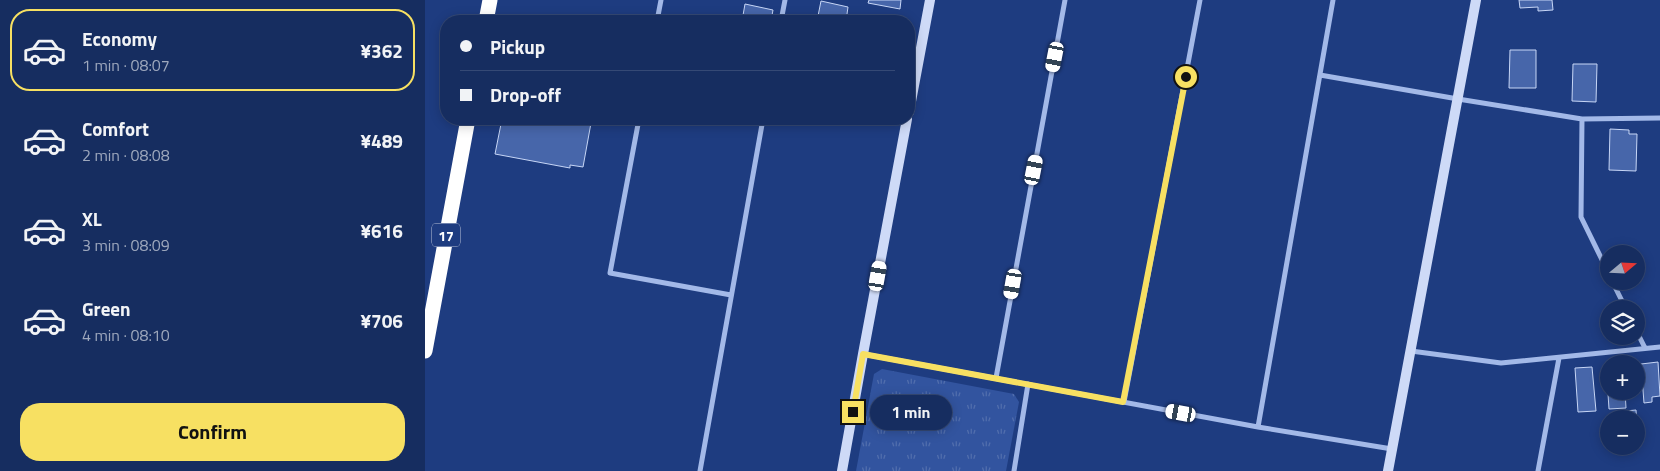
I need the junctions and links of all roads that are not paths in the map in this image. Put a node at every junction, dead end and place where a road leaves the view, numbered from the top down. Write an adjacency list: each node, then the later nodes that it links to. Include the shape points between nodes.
1 (490, 0): 9 (highway)
2 (661, 0): 10 (street)
3 (785, 0): 11 (street)
4 (930, 0): 12 (street)
5 (1065, 0): 30 (street)
6 (1200, 0): 32 (street)
7 (1333, 0): 13 (street)
8 (1476, 0): 14 (street)
9 (487, 15)
10 (658, 15)
11 (782, 15)
12 (915, 70)
13 (1320, 75): 14 (street); 33 (street)
14 (1458, 99): 16 (street); 26 (street)
15 (1660, 118): 16 (street)
16 (1582, 119): 21 (street, via 1581,217)
17 (467, 125): 27 (highway, 17)
18 (638, 125): 22 (street, via 610,273)
19 (762, 125): 22 (street)
20 (906, 125): 28 (street)
21 (1600, 256)
22 (731, 295): 35 (street)
23 (1644, 345): 25 (street)
24 (1660, 347): 25 (street)
25 (1645, 348): 29 (street)
26 (1411, 350): 29 (street, via 1501,363); 34 (street)
27 (425, 351)
28 (863, 354): 30 (street); 36 (street)
29 (1559, 358): 39 (street)
30 (996, 378): 31 (street)
31 (1027, 384): 32 (street); 37 (street)
32 (1123, 402): 33 (street)
33 (1258, 427): 34 (street)
34 (1392, 449): 38 (street)
35 (700, 471)
36 (842, 471)
37 (1014, 471)
38 (1388, 471)
39 (1538, 471)

